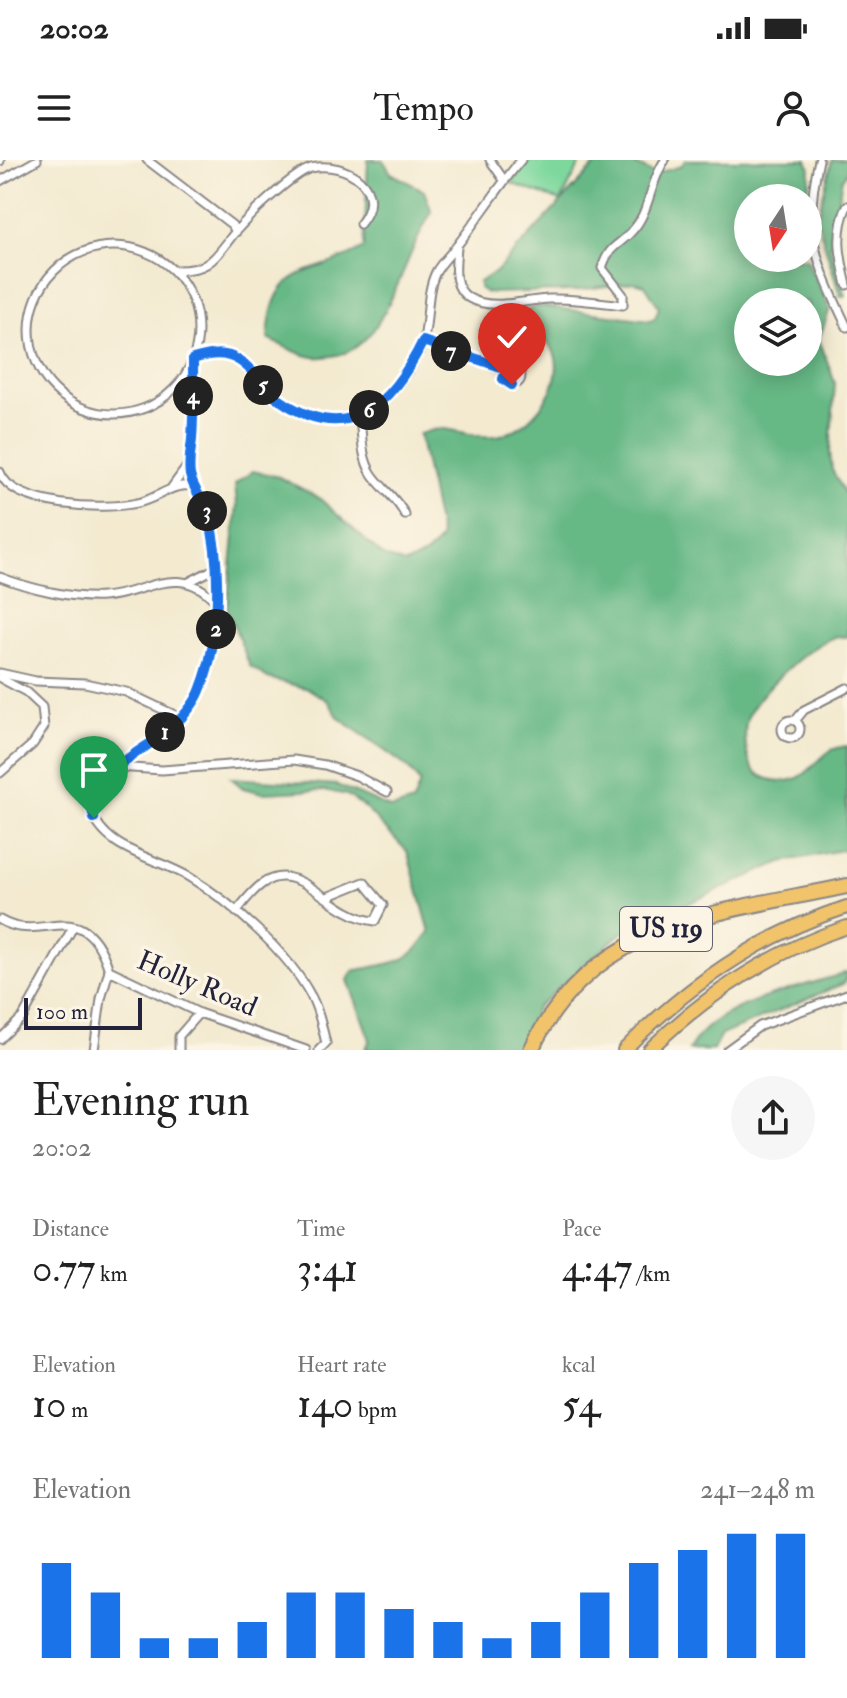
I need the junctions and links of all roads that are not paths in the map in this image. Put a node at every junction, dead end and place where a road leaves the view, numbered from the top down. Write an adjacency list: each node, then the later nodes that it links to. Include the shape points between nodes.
1 (37, 160): 8 (street)
2 (147, 160): 11 (street)
3 (490, 160): 7 (street)
4 (521, 160): 7 (street)
5 (665, 160): 12 (street, via 634,230 609,250 602,268 623,295 623,305 550,299 499,303 469,297 455,272)
6 (819, 160): 15 (street, via 810,219 814,245)
7 (504, 180): 12 (street)
8 (0, 181)
9 (847, 206): 14 (street, via 838,242)
10 (360, 224): 11 (street, via 369,202 366,183 355,173 320,165 293,178)
11 (236, 232): 13 (street, via 209,264)
12 (457, 247): 16 (street, via 434,276)
13 (173, 270): 17 (street, via 192,299 198,327); 17 (street, via 140,250 89,249 52,272 36,295 28,332 44,379 72,404 96,413 127,414 149,407 165,398)
14 (847, 285)
15 (847, 327)
16 (423, 341): 18 (street); 19 (street, via 410,369 389,394)
17 (193, 359): 19 (street, via 212,354 242,362 269,392 310,417 340,421); 20 (street)
18 (507, 369)
19 (360, 416): 24 (street, via 370,472)
20 (190, 463): 22 (street); 23 (street)
21 (0, 472): 23 (street, via 3,481 24,494 62,504 138,503)
22 (195, 486): 23 (street); 25 (street, via 207,513)
23 (171, 489)
24 (405, 515)
25 (214, 569): 27 (street); 28 (street)
26 (0, 577): 27 (street, via 27,588 102,597 175,580)
27 (187, 582): 28 (street)
28 (217, 603): 31 (street, via 215,636 201,690)
29 (0, 676): 31 (street, via 126,692); 34 (street, via 42,707 44,727)
30 (847, 688): 32 (street, via 804,710)
31 (181, 718): 33 (street)
32 (795, 721)
33 (117, 767): 35 (street, via 162,770 294,760 357,776); 39 (street, via 104,780 91,809 99,826 123,846 189,876)
34 (0, 773)
35 (387, 792)
36 (847, 886): 51 (highway, US 119, via 684,921 630,943 597,964 570,991)
37 (327, 897): 37 (street, via 366,920 375,921 383,905 364,882); 39 (street, via 297,881 276,878 260,885)
38 (847, 907): 52 (main road, via 755,946 696,985)
39 (236, 912): 50 (street, via 282,956 312,997 326,1043)
40 (0, 920): 41 (street, via 10,926)
41 (73, 927): 43 (street, Holly Road, via 96,938); 46 (street, via 23,1017)
42 (847, 927): 53 (main road, US 119, via 731,983)
43 (109, 970): 45 (street, Holly Road); 47 (street)
44 (847, 994): 54 (street, via 760,1026)
45 (199, 1013): 48 (street, via 179,1036); 49 (street, Holly Road)
46 (0, 1039)
47 (94, 1050)
48 (179, 1050)
49 (306, 1050)
50 (319, 1050)
51 (531, 1050)
52 (624, 1050)
53 (649, 1050)
54 (727, 1050)

